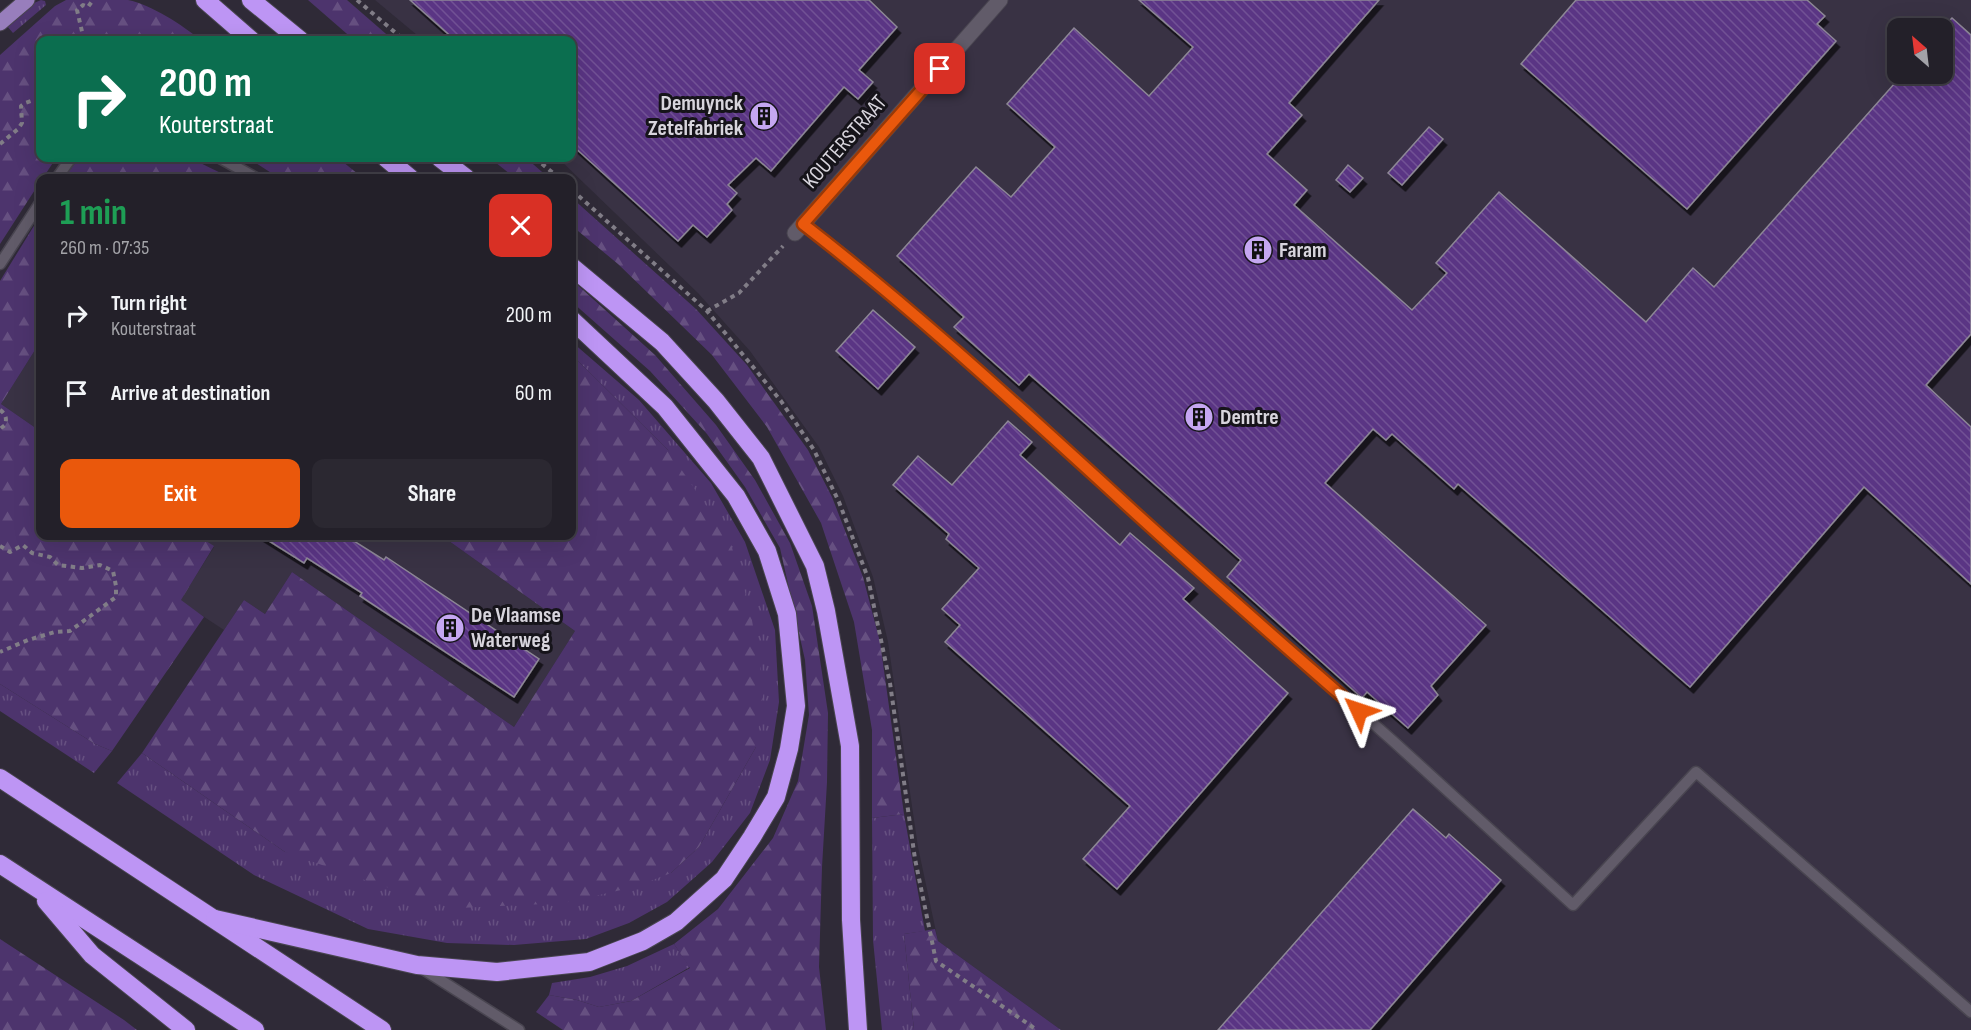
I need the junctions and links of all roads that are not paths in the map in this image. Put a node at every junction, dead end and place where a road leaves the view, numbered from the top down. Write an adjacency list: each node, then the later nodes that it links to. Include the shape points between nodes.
1 (27, 0): 5 (main road)
2 (205, 0): 6 (highway)
3 (251, 0): 7 (highway)
4 (1000, 0): 15 (street, KOUTERSTRAAT)
5 (0, 23)
6 (246, 36)
7 (295, 36)
8 (227, 162): 11 (lane)
9 (391, 162): 12 (highway)
10 (445, 162): 13 (highway)
11 (249, 174)
12 (405, 174)
13 (461, 174)
14 (36, 209): 16 (lane)
15 (799, 228): 24 (lane, via 849,259 1026,411 1573,905 1696,772)
16 (0, 264)
17 (576, 270): 29 (highway, via 662,342 716,401 761,458 815,566 850,746 851,920)
18 (576, 324): 23 (highway, via 665,407 736,496 767,551 787,614 796,706 789,749 776,797 752,837 724,879 676,922 643,941 589,962 497,972)
19 (0, 778): 22 (highway)
20 (0, 864): 21 (highway)
21 (33, 886): 25 (highway, via 92,955); 26 (highway)
22 (214, 919): 23 (highway); 27 (highway)
23 (417, 965): 28 (lane)
24 (1971, 1012)
25 (186, 1030)
26 (255, 1030)
27 (382, 1030)
28 (519, 1030)
29 (858, 1030)

